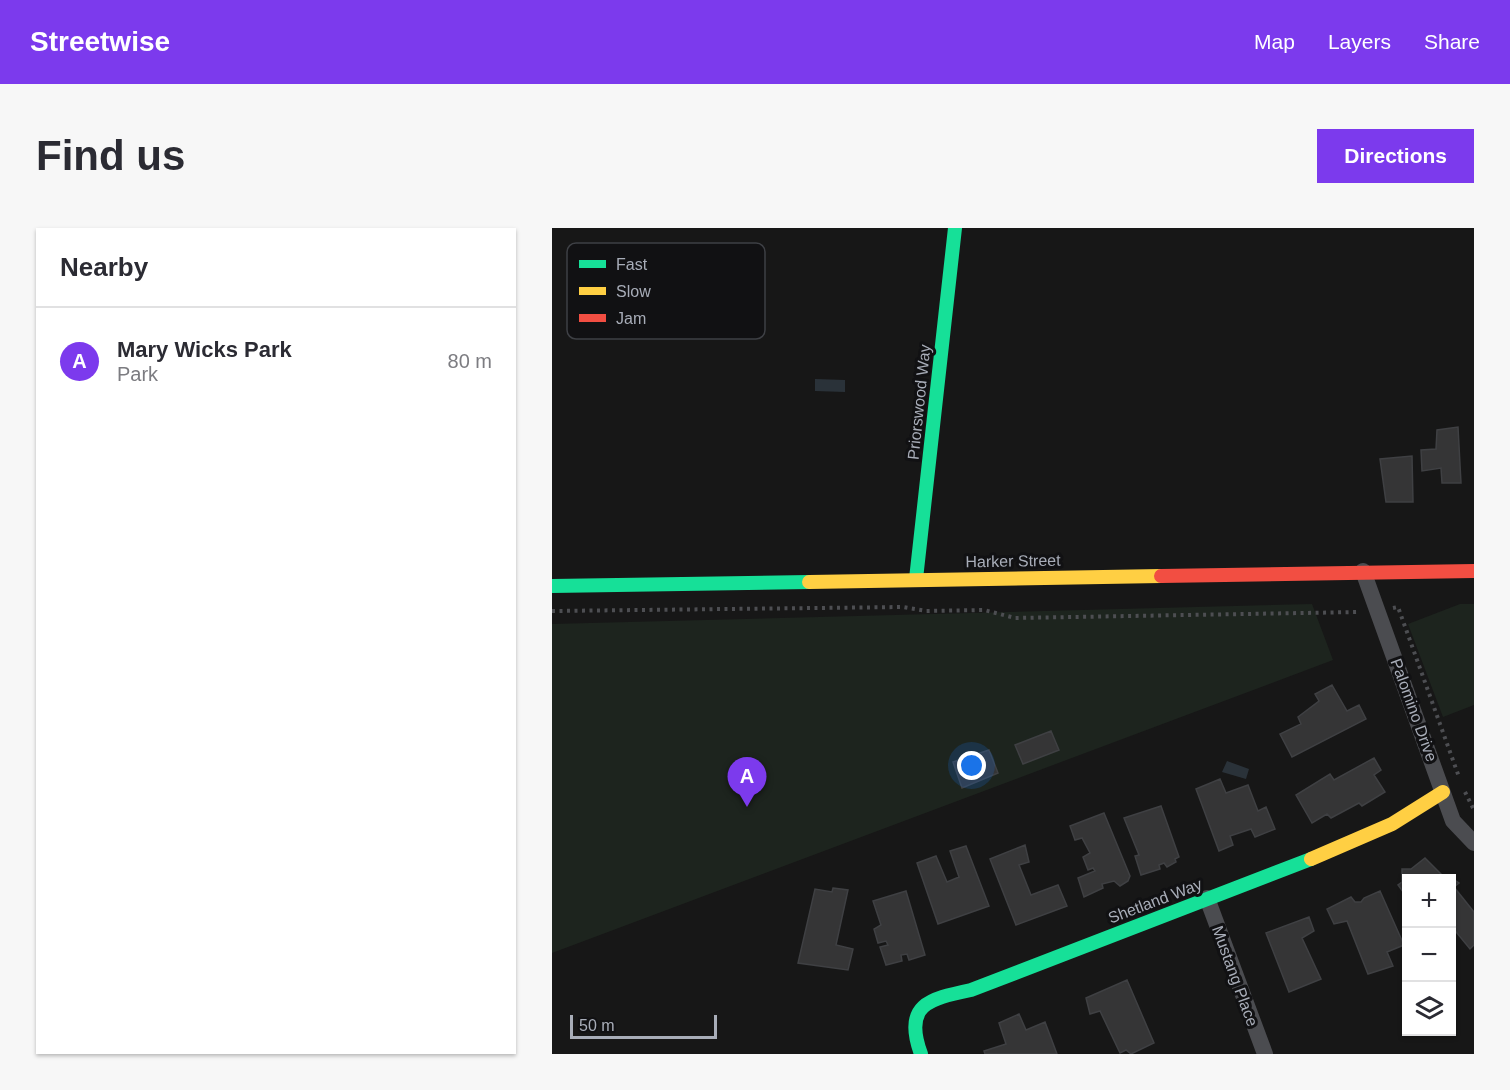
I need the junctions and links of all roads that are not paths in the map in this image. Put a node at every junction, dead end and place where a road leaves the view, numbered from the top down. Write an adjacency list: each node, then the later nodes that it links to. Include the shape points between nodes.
1 (955, 228): 4 (street, Priorswood Way)
2 (1364, 571): 3 (street, Harker Street); 4 (street, Harker Street); 6 (street, Palomino Drive)
3 (1474, 571)
4 (916, 579): 5 (street, Harker Street)
5 (552, 586)
6 (1443, 792): 7 (street, Palomino Drive, via 1453,821); 8 (street, Shetland Way, via 1392,824 1340,848)
7 (1474, 843)
8 (1207, 898): 9 (street, Shetland Way, via 971,990 939,996 912,1018 913,1037); 10 (street, Mustang Place)
9 (921, 1054)
10 (1265, 1054)

